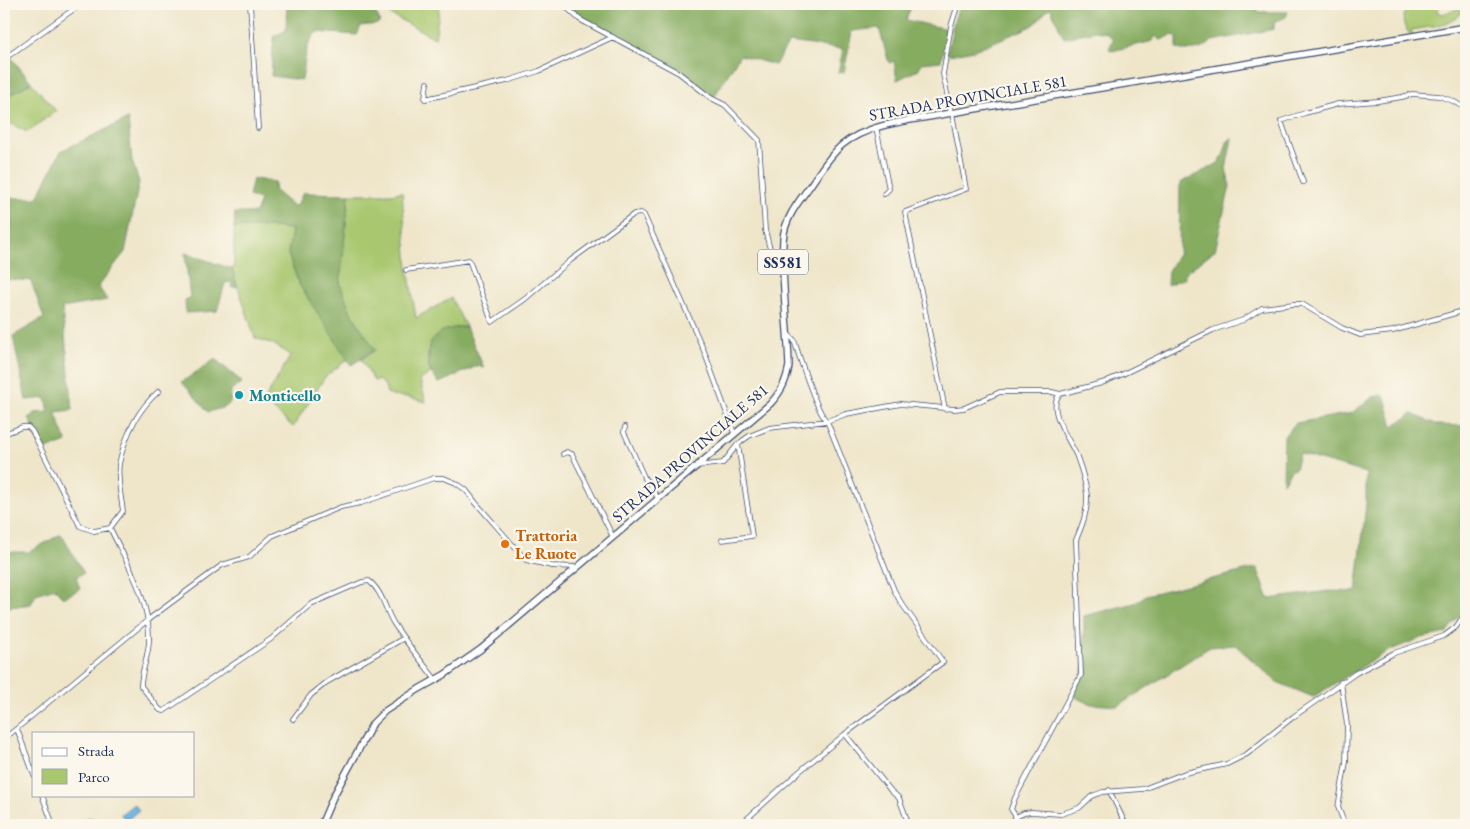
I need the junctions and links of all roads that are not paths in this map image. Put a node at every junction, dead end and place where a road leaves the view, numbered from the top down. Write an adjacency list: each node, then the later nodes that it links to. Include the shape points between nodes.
1 (82, 4): 7 (street)
2 (250, 4): 12 (street)
3 (563, 4): 6 (street, via 579,20)
4 (958, 4): 10 (street, via 943,74)
5 (1466, 27): 10 (main road, STRADA PROVINCIALE 581 / SS581)
6 (613, 37): 8 (street, via 546,69 507,81 425,99); 15 (street, via 679,73 725,105 759,140 765,230 771,253)
7 (4, 59)
8 (427, 83)
9 (1466, 109): 13 (street, via 1439,96 1412,94 1338,104 1281,121)
10 (952, 113): 11 (main road, STRADA PROVINCIALE 581 / SS581); 21 (street, via 966,189 905,212)
11 (876, 127): 14 (street, via 889,189); 15 (main road, STRADA PROVINCIALE 581 / SS581, via 841,146 797,205 785,226)
12 (258, 128)
13 (1303, 182)
14 (884, 194)
15 (784, 268): 18 (main road, STRADA PROVINCIALE 581 / SS581)
16 (406, 270): 24 (street, via 469,260 492,322 526,299 571,260 634,214 641,213 704,351)
17 (1466, 310): 20 (street, via 1393,332 1360,334 1342,328 1302,304 1262,308 1243,320 1214,330 1123,374)
18 (788, 334): 22 (street, via 794,340 822,417); 24 (main road, STRADA PROVINCIALE 581 / SS581, via 789,366 781,392)
19 (159, 390): 30 (street, via 146,402 132,426 119,465 123,511)
20 (1060, 394): 21 (street, via 1000,392 964,408); 46 (street, via 1054,403 1057,416 1077,457 1087,495 1083,523 1076,540 1081,675 1015,798 1012,808)
21 (945, 409): 22 (street, via 901,404)
22 (827, 421): 26 (street, via 760,431); 41 (street, via 894,590 943,662)
23 (625, 428): 29 (street, via 644,477)
24 (734, 433): 28 (main road, STRADA PROVINCIALE 581 / SS581)
25 (4, 434): 30 (street, via 28,427 80,526 94,531)
26 (738, 444): 28 (street, via 723,463); 32 (street, via 752,536)
27 (563, 454): 31 (street, via 572,454)
28 (697, 466): 29 (main road, STRADA PROVINCIALE 581 / SS581)
29 (658, 498): 31 (main road, STRADA PROVINCIALE 581 / SS581)
30 (110, 528): 35 (street, via 133,574)
31 (613, 537): 33 (main road, STRADA PROVINCIALE 581 / SS581)
32 (722, 540)
33 (576, 567): 35 (street, via 526,560 466,490 456,482 434,478 341,507 272,536 249,557 222,565); 37 (main road, STRADA PROVINCIALE 581 / SS581, via 481,649)
34 (1466, 612): 38 (street, via 1456,627 1444,636 1394,653)
35 (149, 619): 36 (street, via 149,649 141,686 164,711 271,639 311,604 362,582 369,581 375,586); 40 (street)
36 (404, 638): 37 (street); 39 (street, via 327,682 311,695)
37 (436, 680): 48 (main road, STRADA PROVINCIALE 581 / SS581, via 385,711 373,723)
38 (1342, 682): 44 (street, via 1247,754 1227,764 1185,773 1143,789); 53 (street, via 1348,725 1338,807)
39 (293, 719)
40 (17, 729): 42 (street); 43 (street)
41 (845, 734): 49 (street); 50 (street, via 899,798)
42 (4, 739)
43 (32, 770)
44 (1109, 790): 46 (street, via 1092,796 1079,808 1061,814 1032,812); 52 (street)
45 (42, 796): 47 (street)
46 (1016, 817): 51 (street)
47 (53, 825)
48 (321, 825)
49 (740, 825)
50 (909, 825)
51 (1010, 825)
52 (1126, 825)
53 (1345, 825)

